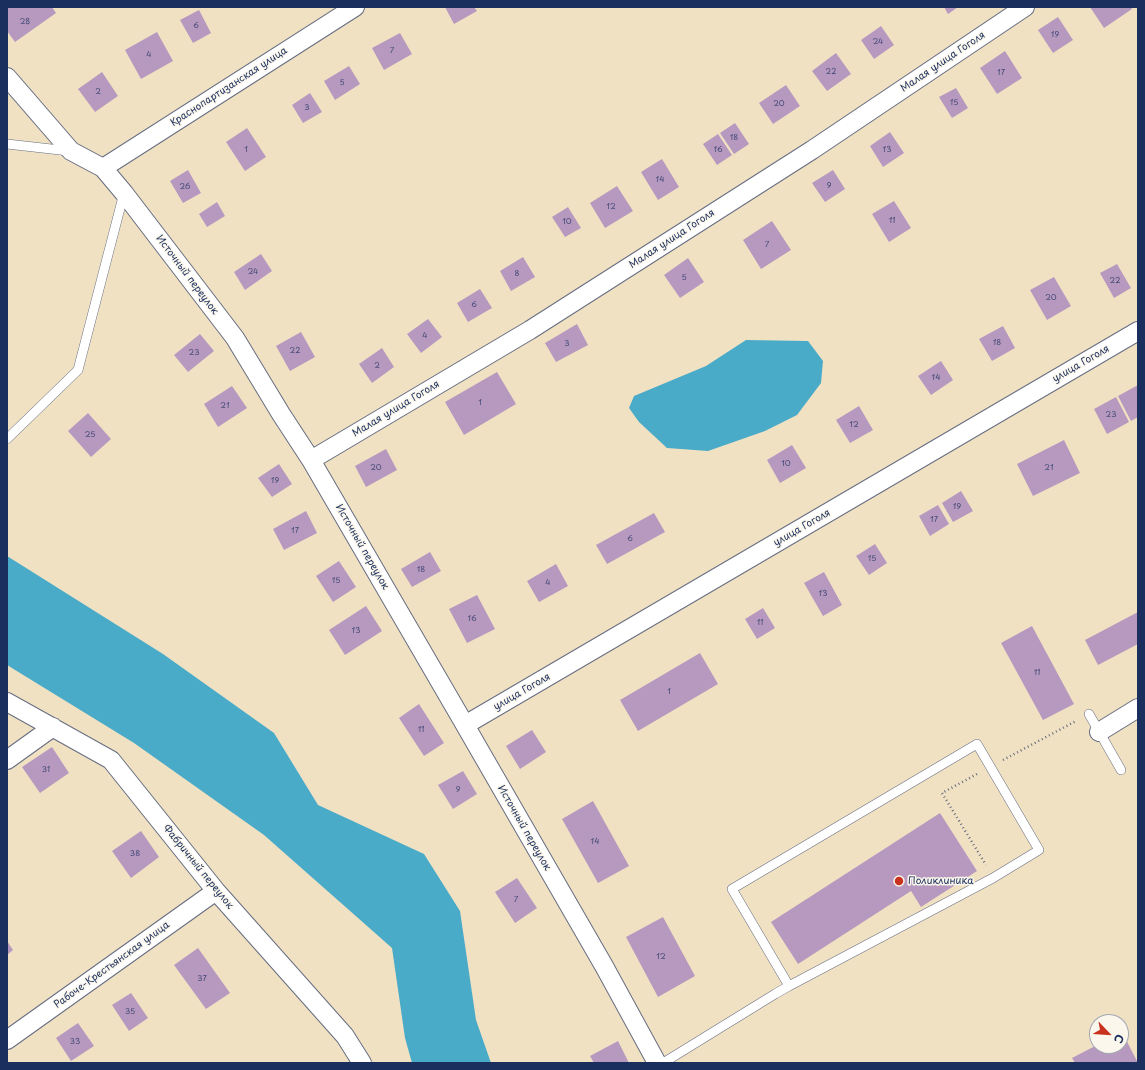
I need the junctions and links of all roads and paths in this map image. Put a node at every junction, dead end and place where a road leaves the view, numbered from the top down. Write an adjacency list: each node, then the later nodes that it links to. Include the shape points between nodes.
1 (355, 7): 6 (street, Краснопартизанская улица)
2 (1025, 7): 10 (street, Малая улица Гоголя, via 812,150 530,330)
3 (7, 77): 5 (street, Источный переулок)
4 (7, 144): 5 (lane)
5 (72, 151): 6 (street, Источный переулок)
6 (103, 168): 7 (street, Источный переулок)
7 (124, 193): 9 (lane, via 78,370); 10 (street, Источный переулок, via 235,338)
8 (1138, 331): 14 (street, улица Гоголя)
9 (7, 439)
10 (311, 460): 14 (street, Источный переулок)
11 (7, 702): 15 (street, Фабричный переулок)
12 (1138, 708): 16 (street)
13 (1089, 714): 16 (lane)
14 (465, 725): 23 (street, Источный переулок)
15 (54, 727): 17 (street); 19 (street, Фабричный переулок, via 111,760)
16 (1099, 732): 18 (lane)
17 (7, 760)
18 (1121, 770)
19 (216, 891): 21 (street, Рабоче-Крестьянская улица); 22 (street, Фабричный переулок, via 345,1036)
20 (790, 986): 20 (lane, via 732,889 977,744 1039,850 993,878); 24 (lane)
21 (7, 1040)
22 (362, 1063)
23 (657, 1063)
24 (663, 1063)

